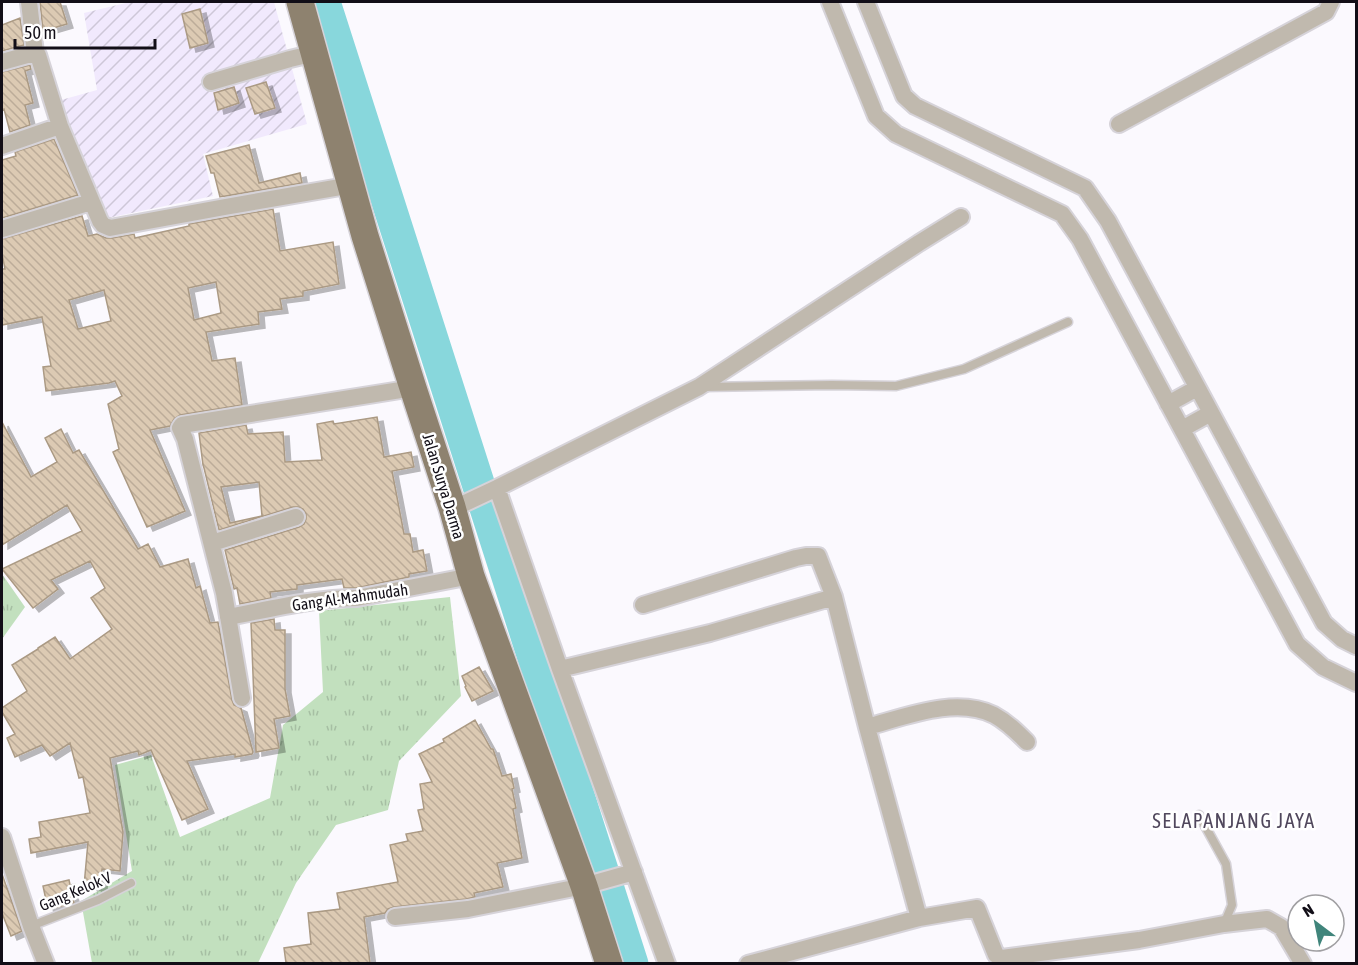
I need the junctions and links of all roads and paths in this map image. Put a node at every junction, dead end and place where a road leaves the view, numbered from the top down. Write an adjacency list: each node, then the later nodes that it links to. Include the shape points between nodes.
1 (29, 2): 6 (street)
2 (300, 2): 7 (main road, Jalan Surya Darma)
3 (830, 2): 21 (street, via 876,116 889,128 1062,214 1080,239)
4 (866, 2): 20 (street, via 904,96 915,106 1085,188 1108,221)
5 (1331, 2): 10 (street, via 1326,12)
6 (35, 53): 8 (street); 11 (street)
7 (315, 53): 9 (street); 13 (main road, Jalan Surya Darma)
8 (2, 62)
9 (211, 82)
10 (1119, 124)
11 (60, 126): 12 (street); 14 (street)
12 (2, 146)
13 (351, 185): 14 (street, via 110,228 103,225); 19 (main road, Jalan Surya Darma)
14 (91, 202): 16 (street)
15 (961, 217): 18 (street)
16 (2, 229)
17 (1068, 322): 18 (lane, via 964,369 896,386)
18 (699, 387): 24 (street)
19 (413, 388): 25 (main road, Jalan Surya Darma); 27 (street, via 182,424)
20 (1197, 388): 21 (street); 22 (street)
21 (1168, 404): 23 (street)
22 (1211, 413): 23 (street); 32 (street, via 1324,623)
23 (1182, 429): 34 (street, via 1297,644 1323,667)
24 (495, 489): 25 (street); 33 (street)
25 (458, 506): 28 (main road, Jalan Surya Darma)
26 (296, 517): 27 (street)
27 (212, 543): 31 (street)
28 (471, 576): 31 (street, Gang Al-Mahmudah); 42 (main road, Jalan Surya Darma)
29 (834, 597): 30 (street, via 818,556 806,556); 33 (street, via 710,633); 36 (street)
30 (643, 605)
31 (228, 617): 35 (street)
32 (1356, 646)
33 (560, 669): 40 (street)
34 (1356, 683)
35 (242, 698)
36 (867, 727): 37 (street, via 942,707 968,707 993,715); 44 (street)
37 (1026, 742)
38 (1199, 815): 45 (lane, via 1226,864 1232,905)
39 (2, 837): 46 (street)
40 (627, 874): 42 (street); 49 (street)
41 (131, 883): 46 (lane, Gang Kelok V)
42 (589, 885): 43 (street, via 468,909); 48 (main road, Jalan Surya Darma)
43 (395, 917)
44 (919, 918): 45 (street, via 977,908 996,955 1002,958); 50 (street)
45 (1224, 924): 51 (street, via 1268,919 1281,927)
46 (31, 926): 47 (street)
47 (46, 963)
48 (609, 963)
49 (667, 963)
50 (748, 963)
51 (1303, 963)

